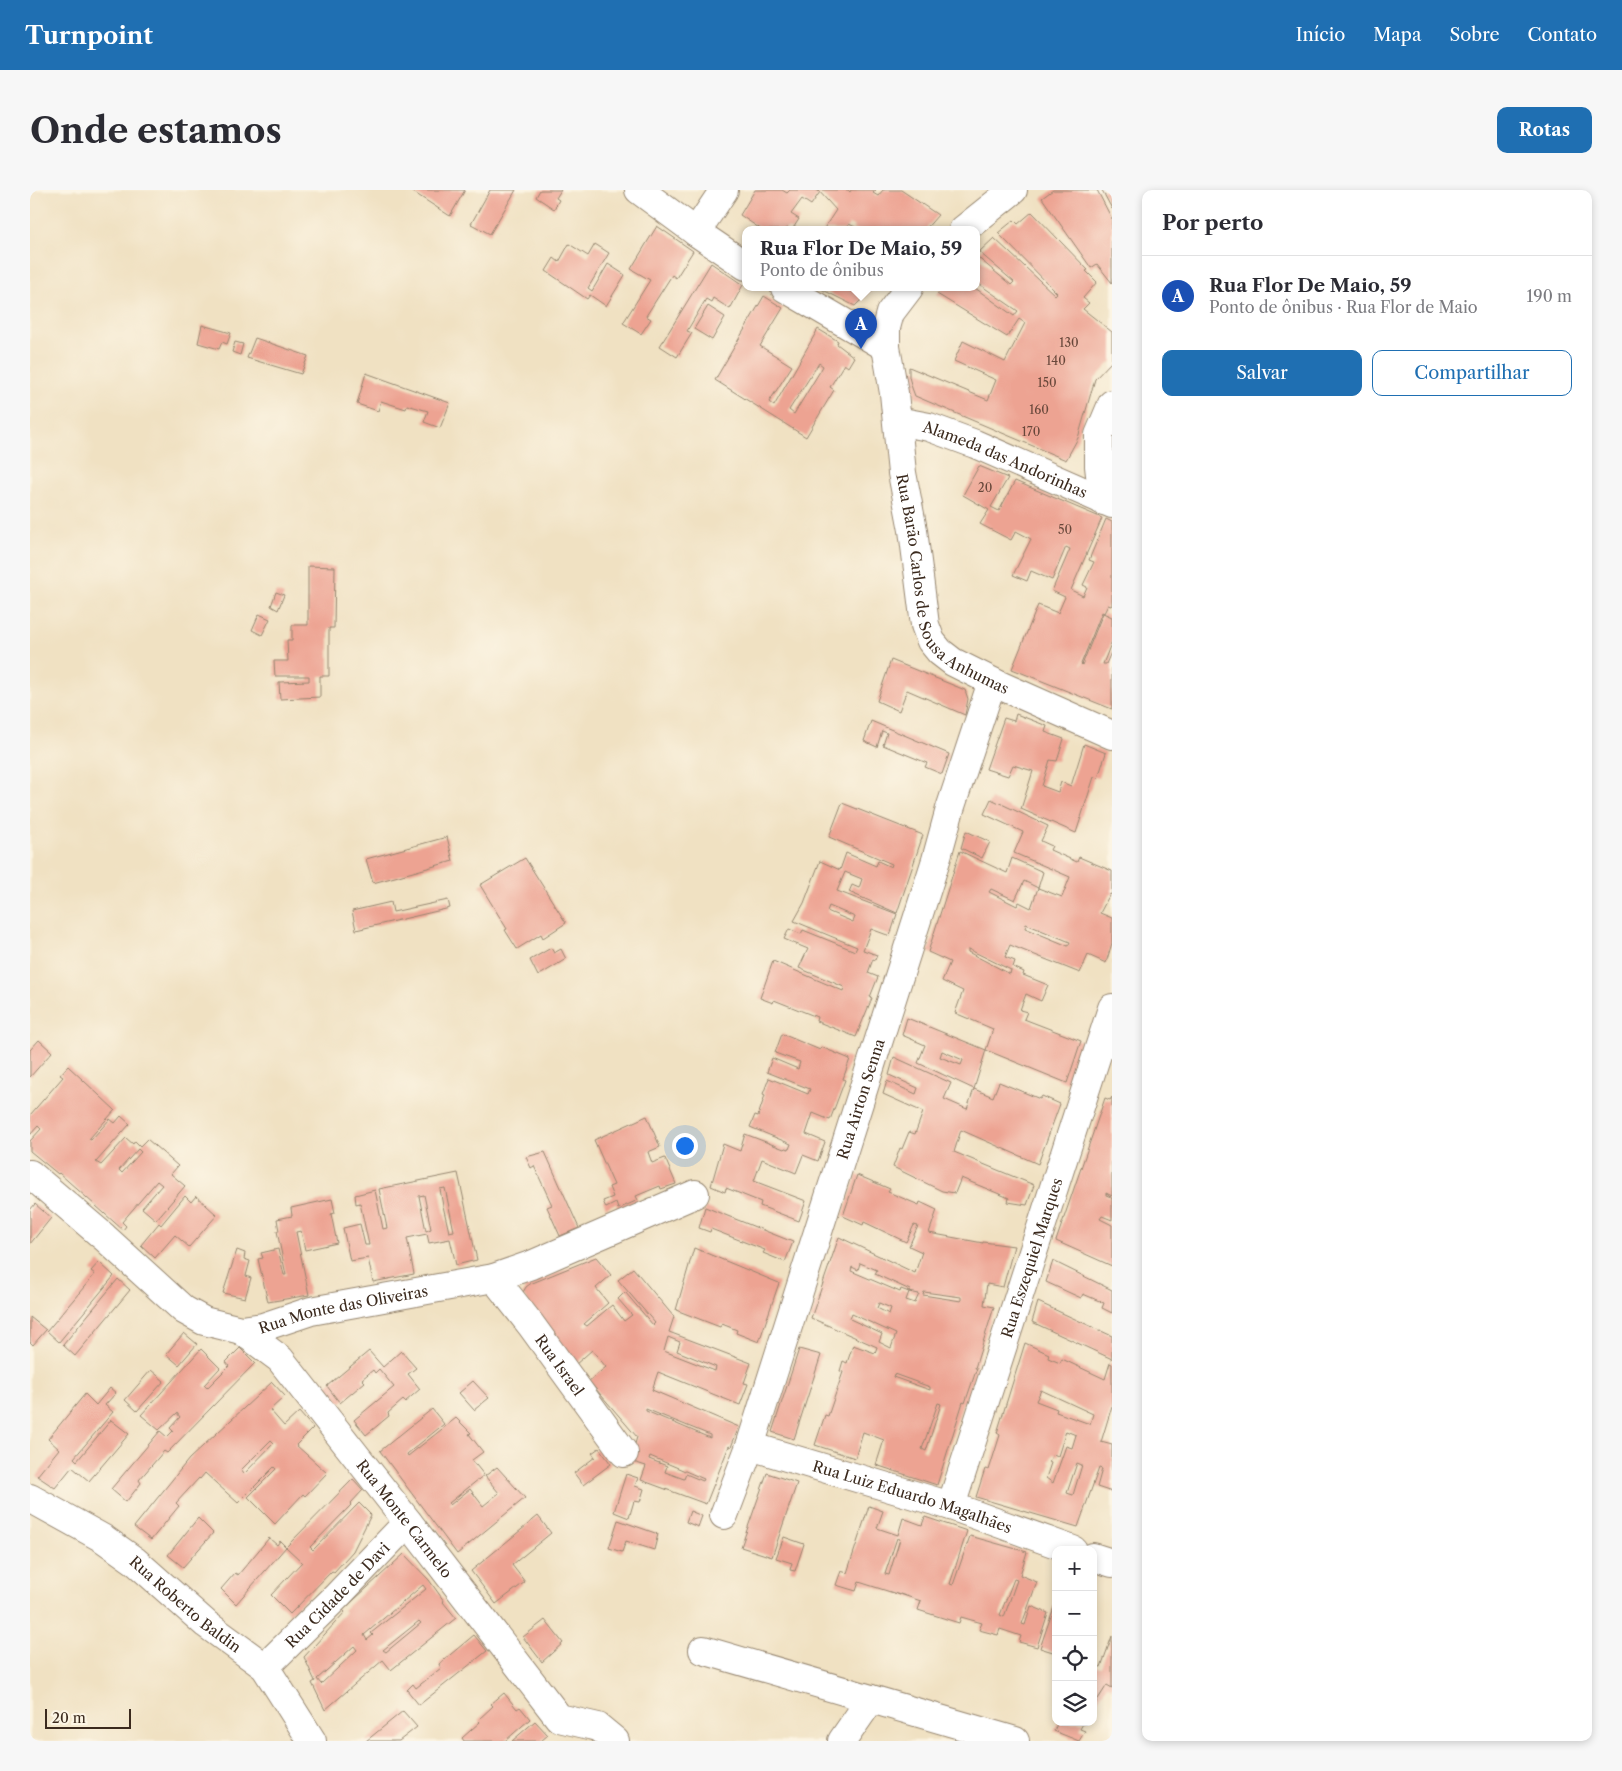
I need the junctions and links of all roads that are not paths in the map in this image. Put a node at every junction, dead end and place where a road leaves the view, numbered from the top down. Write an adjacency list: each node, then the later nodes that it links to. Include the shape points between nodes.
1 (639, 190): 5 (street)
2 (724, 190): 5 (street)
3 (1013, 190): 4 (street)
4 (968, 226)
5 (696, 232): 6 (street)
6 (742, 263)
7 (790, 291): 9 (street)
8 (907, 291): 9 (street, Rua Barão Carlos de Sousa Anhumas, via 890,314)
9 (886, 347): 11 (street, Rua Barão Carlos de Sousa Anhumas)
10 (1112, 404): 12 (street, via 1099,435 1099,466)
11 (897, 421): 12 (street, Alameda das Andorinhas, via 929,427); 13 (street, Rua Barão Carlos de Sousa Anhumas, via 925,625 940,652)
12 (1108, 503)
13 (992, 682): 14 (street, Rua Barão Carlos de Sousa Anhumas); 20 (street, Rua Airton Senna)
14 (1112, 736)
15 (1112, 1008): 23 (street, Rua Eszequiel Marques)
16 (30, 1174): 19 (street, Rua Monte das Oliveiras, via 184,1310 204,1321)
17 (695, 1194): 18 (street, Rua Monte das Oliveiras)
18 (494, 1278): 19 (street, Rua Monte das Oliveiras, via 312,1311 264,1327); 21 (street, Rua Israel)
19 (241, 1330): 25 (street, Rua Monte Carmelo, via 280,1359)
20 (750, 1446): 23 (street, Rua Luiz Eduardo Magalhães); 24 (street, Rua Airton Senna)
21 (624, 1453)
22 (30, 1498): 30 (street, Rua Roberto Baldin, via 104,1538 136,1561 206,1624)
23 (951, 1506): 26 (street, Rua Luiz Eduardo Magalhães)
24 (724, 1515)
25 (408, 1522): 30 (street, Rua Cidade de Davi); 33 (street, Rua Monte Carmelo, via 559,1718 598,1727)
26 (1062, 1546)
27 (1097, 1558): 28 (street)
28 (1112, 1563)
29 (702, 1650): 31 (street)
30 (264, 1667): 32 (street, Rua Roberto Baldin)
31 (870, 1699): 34 (street); 35 (street)
32 (312, 1741)
33 (615, 1741)
34 (842, 1741)
35 (1015, 1741)

